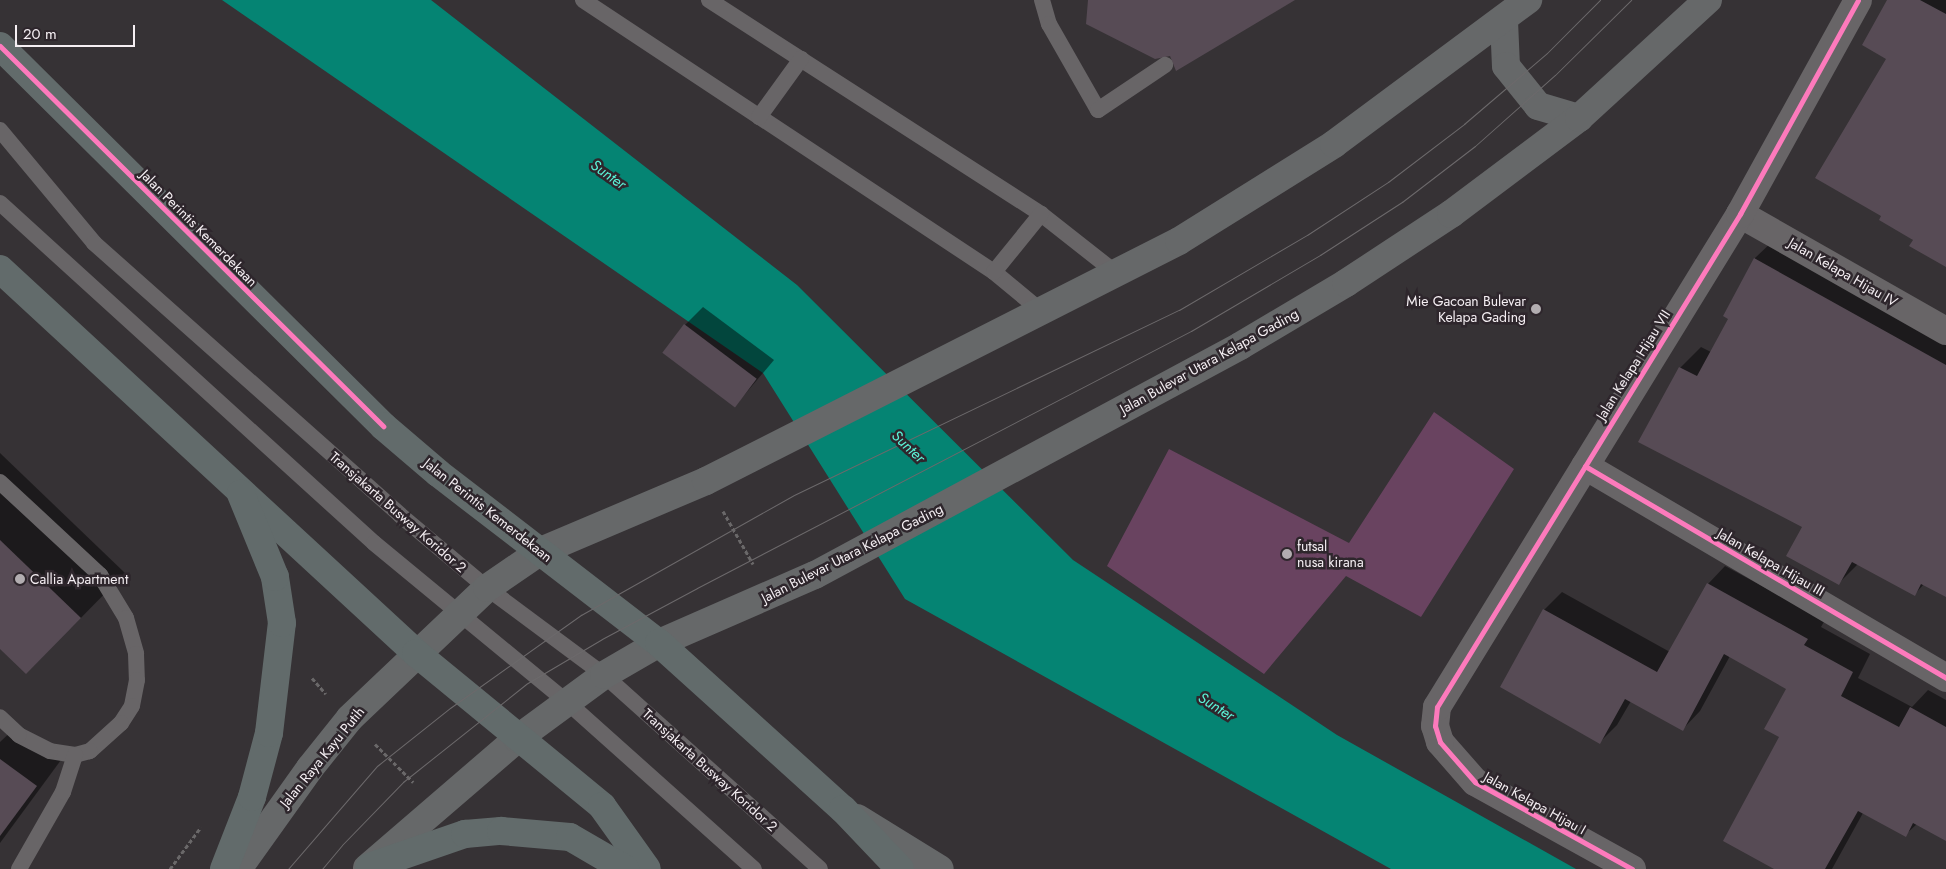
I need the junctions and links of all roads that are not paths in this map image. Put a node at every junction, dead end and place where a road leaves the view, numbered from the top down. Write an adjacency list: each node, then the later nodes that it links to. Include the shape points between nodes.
1 (583, 0): 11 (lane)
2 (709, 0): 9 (lane)
3 (1042, 0): 10 (lane, via 1049,24 1098,110)
4 (1528, 0): 7 (main road)
5 (1708, 0): 12 (main road, Jalan Bulevar Utara Kelapa Gading)
6 (1858, 0): 16 (street, Jalan Kelapa Hijau VII)
7 (1504, 21): 12 (main road, via 1506,66 1538,106); 19 (main road, via 1334,144 1179,241)
8 (0, 46): 25 (highway, Jalan Perintis Kemerdekaan, via 383,426 438,473)
9 (801, 59): 11 (lane); 15 (lane)
10 (1165, 65)
11 (760, 117): 18 (lane)
12 (1579, 118): 28 (main road, Jalan Bulevar Utara Kelapa Gading, via 1451,214 1346,283 1240,346 814,575)
13 (0, 130): 26 (lane, Transjakarta Busway Koridor 2, via 94,243)
14 (0, 204): 27 (lane, via 374,543)
15 (1041, 214): 18 (lane); 19 (lane)
16 (1740, 214): 21 (street, Jalan Kelapa Hijau IV); 22 (street, Jalan Kelapa Hijau VII)
17 (1, 272): 24 (highway)
18 (994, 272): 20 (lane)
19 (1116, 273): 20 (main road)
20 (1041, 311): 25 (main road, via 706,481)
21 (1946, 331)
22 (1585, 466): 31 (street, Jalan Kelapa Hijau III); 35 (street, Jalan Kelapa Hijau VII, via 1437,707 1435,726)
23 (0, 482): 36 (lane, via 100,575 126,618 136,654 137,680 132,706 105,739 90,751)
24 (237, 485): 29 (highway); 40 (highway, via 275,577 282,623 269,733 252,797)
25 (541, 551): 26 (main road, Jalan Raya Kayu Putih); 28 (highway, Jalan Perintis Kemerdekaan)
26 (487, 588): 27 (main road, Jalan Raya Kayu Putih); 30 (lane, Transjakarta Busway Koridor 2)
27 (460, 611): 29 (main road, Jalan Raya Kayu Putih); 32 (lane)
28 (659, 642): 30 (main road, Jalan Bulevar Utara Kelapa Gading); 37 (highway, Jalan Perintis Kemerdekaan)
29 (416, 652): 34 (highway); 41 (main road, Jalan Raya Kayu Putih, via 350,718)
30 (604, 675): 32 (main road, Jalan Bulevar Utara Kelapa Gading); 45 (lane, Transjakarta Busway Koridor 2)
31 (1946, 678)
32 (566, 701): 34 (main road, Jalan Bulevar Utara Kelapa Gading); 44 (lane)
33 (0, 717): 36 (lane, via 19,735 50,751)
34 (517, 739): 38 (main road); 43 (highway, via 602,806)
35 (1440, 742): 48 (street, Jalan Kelapa Hijau I, via 1474,782)
36 (75, 754): 39 (lane, via 60,798)
37 (843, 809): 46 (highway, Jalan Perintis Kemerdekaan); 47 (main road, Jalan Perintis Kemerdekaan)
38 (368, 868): 42 (highway, via 465,834 502,832 570,837)
39 (19, 869)
40 (224, 869)
41 (238, 869)
42 (625, 869)
43 (647, 869)
44 (754, 869)
45 (820, 869)
46 (900, 869)
47 (940, 869)
48 (1632, 869)

